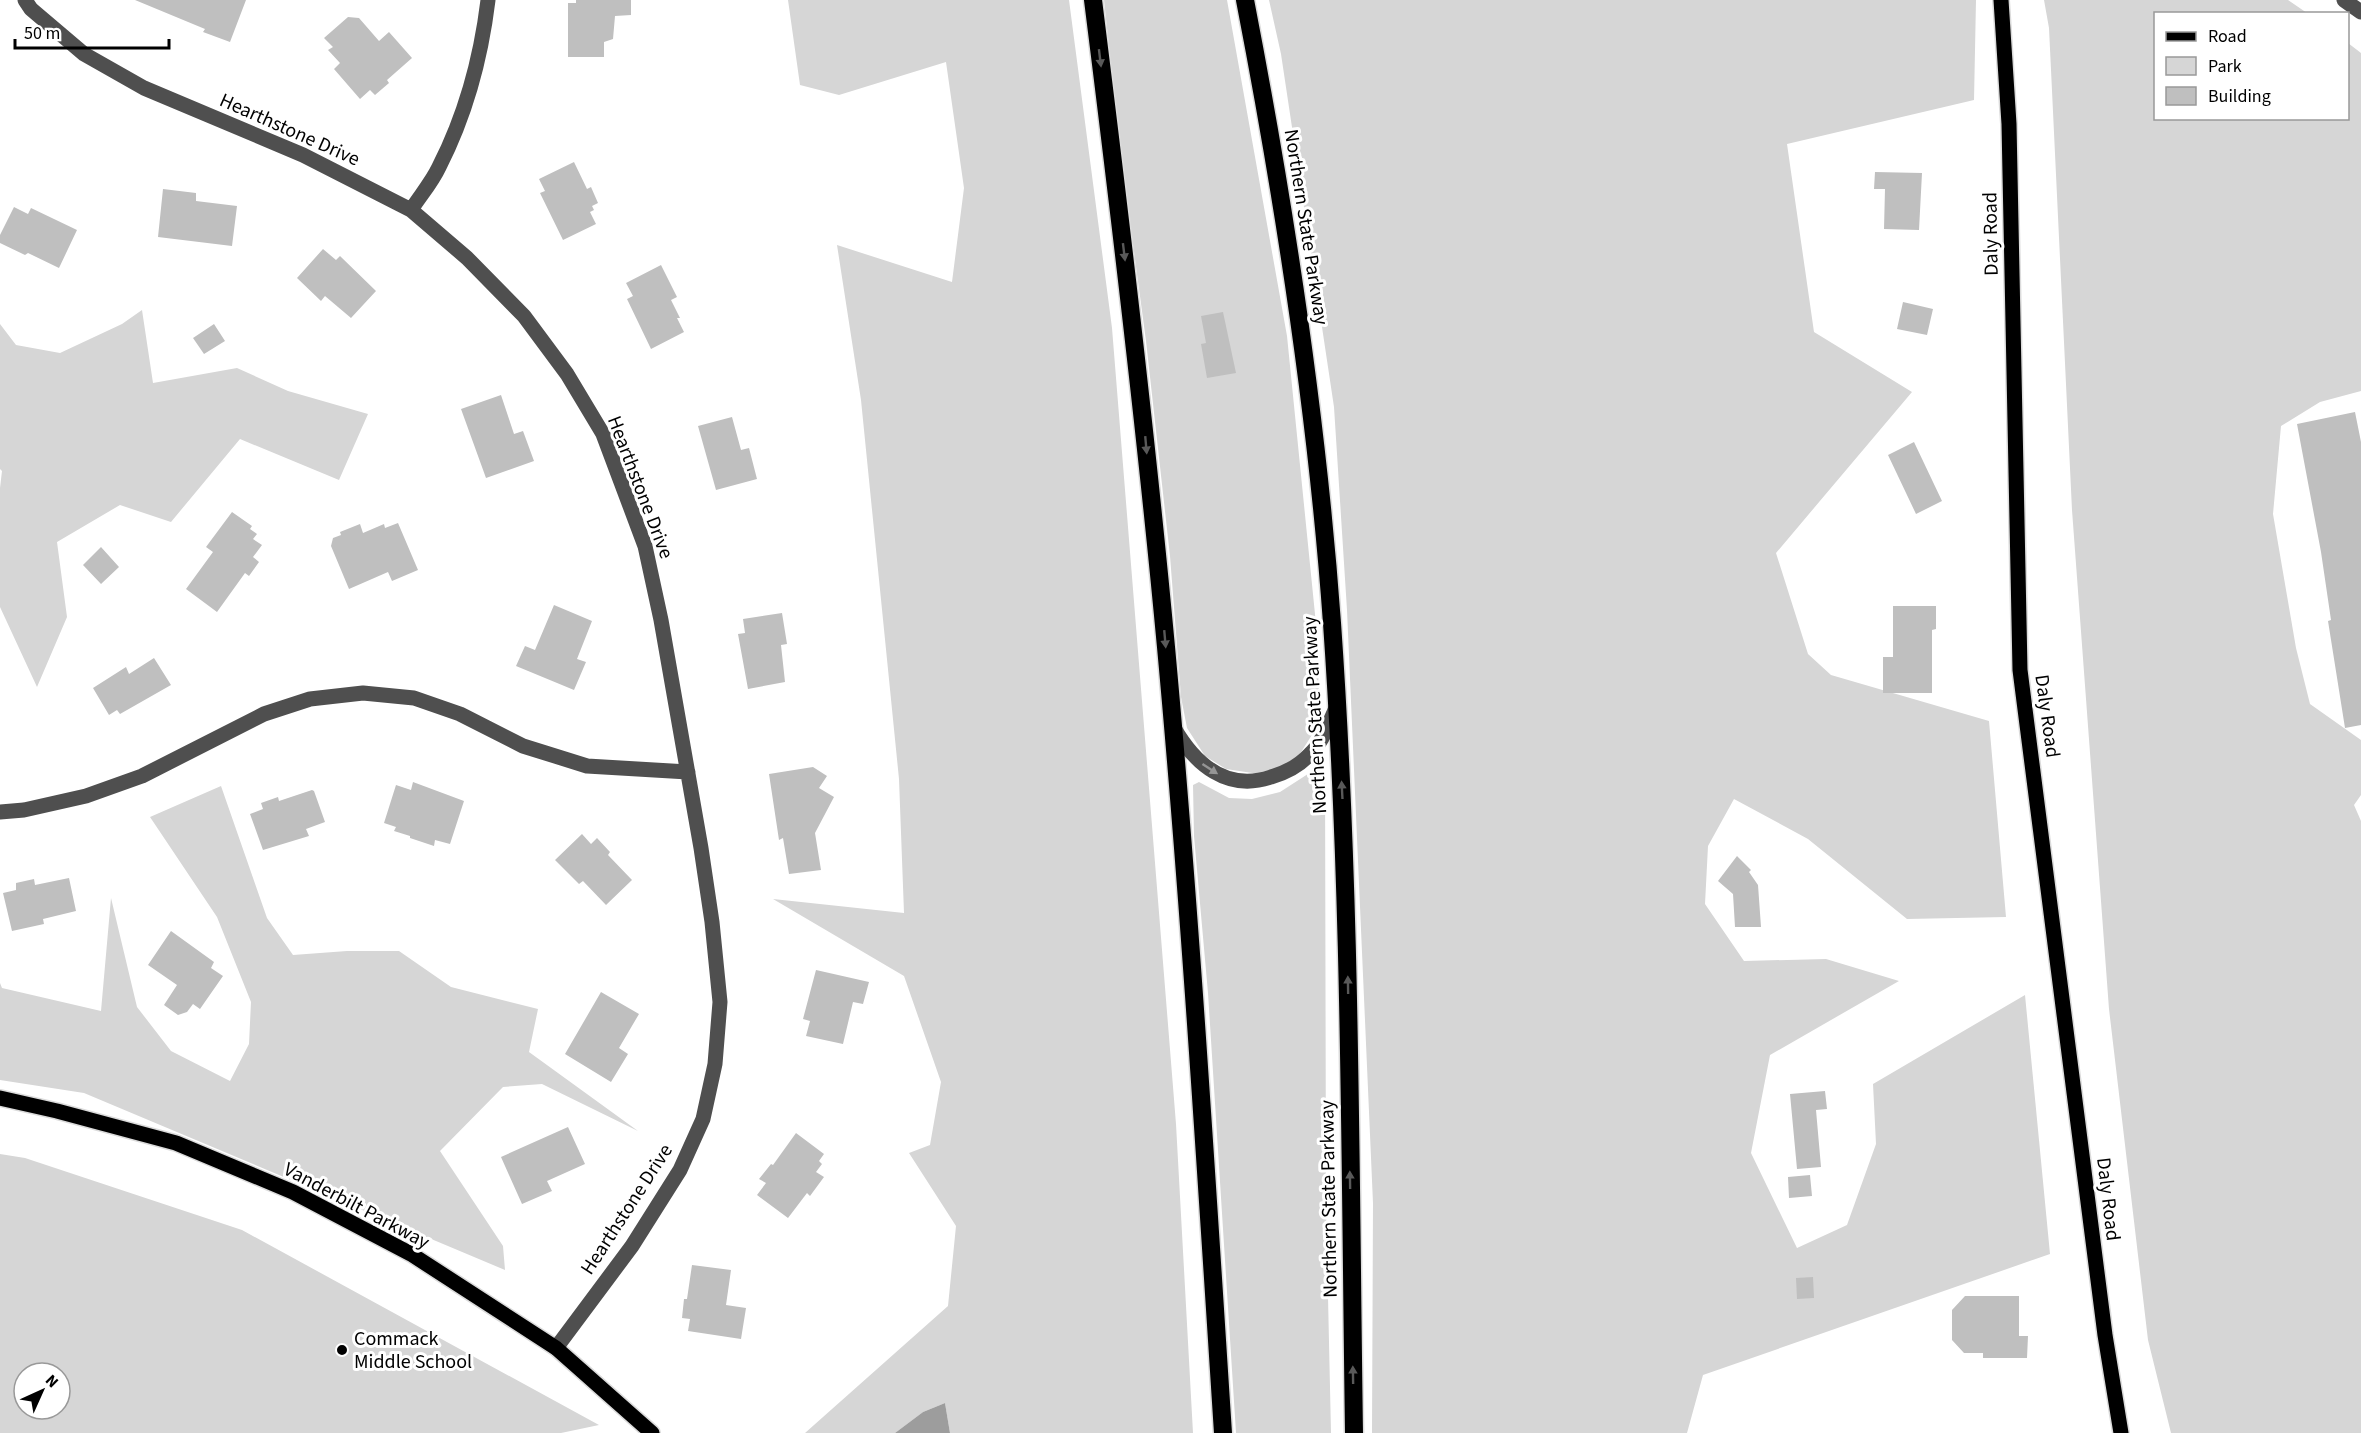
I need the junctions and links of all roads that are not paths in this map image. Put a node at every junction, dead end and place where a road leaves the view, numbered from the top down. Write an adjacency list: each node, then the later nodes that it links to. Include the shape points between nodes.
1 (25, 0): 8 (street, Hearthstone Drive, via 84,54 144,88 303,155)
2 (489, 0): 8 (street, via 470,96 439,168)
3 (1093, 0): 10 (highway, one-way to 10, via 1137,360)
4 (1245, 0): 9 (highway, Northern State Parkway, via 1276,171 1306,375 1325,544)
5 (2001, 0): 18 (main road, Daly Road, via 2009,124 2020,670 2104,1335)
6 (2344, 0): 7 (street)
7 (2361, 12)
8 (411, 210): 11 (street, Hearthstone Drive, via 467,258 524,316 567,374 603,434 645,546)
9 (1337, 706): 10 (street, one-way to 9, via 1184,746 1207,768 1234,781 1249,782 1277,776 1312,753); 17 (highway, Northern State Parkway, one-way to 9, via 1347,919)
10 (1172, 725): 16 (highway, via 1190,934)
11 (688, 772): 12 (street, via 587,766 524,746 460,714 414,698 363,693 310,699 264,714 142,776 86,796); 14 (street, Hearthstone Drive, via 712,922 720,1002 715,1064 703,1119 680,1170 632,1246)
12 (0, 812)
13 (0, 1098): 14 (main road, Vanderbilt Parkway, via 176,1143 293,1192 411,1254)
14 (556, 1348): 15 (main road, Vanderbilt Parkway)
15 (652, 1433)
16 (1222, 1433)
17 (1354, 1433)
18 (2121, 1433)

